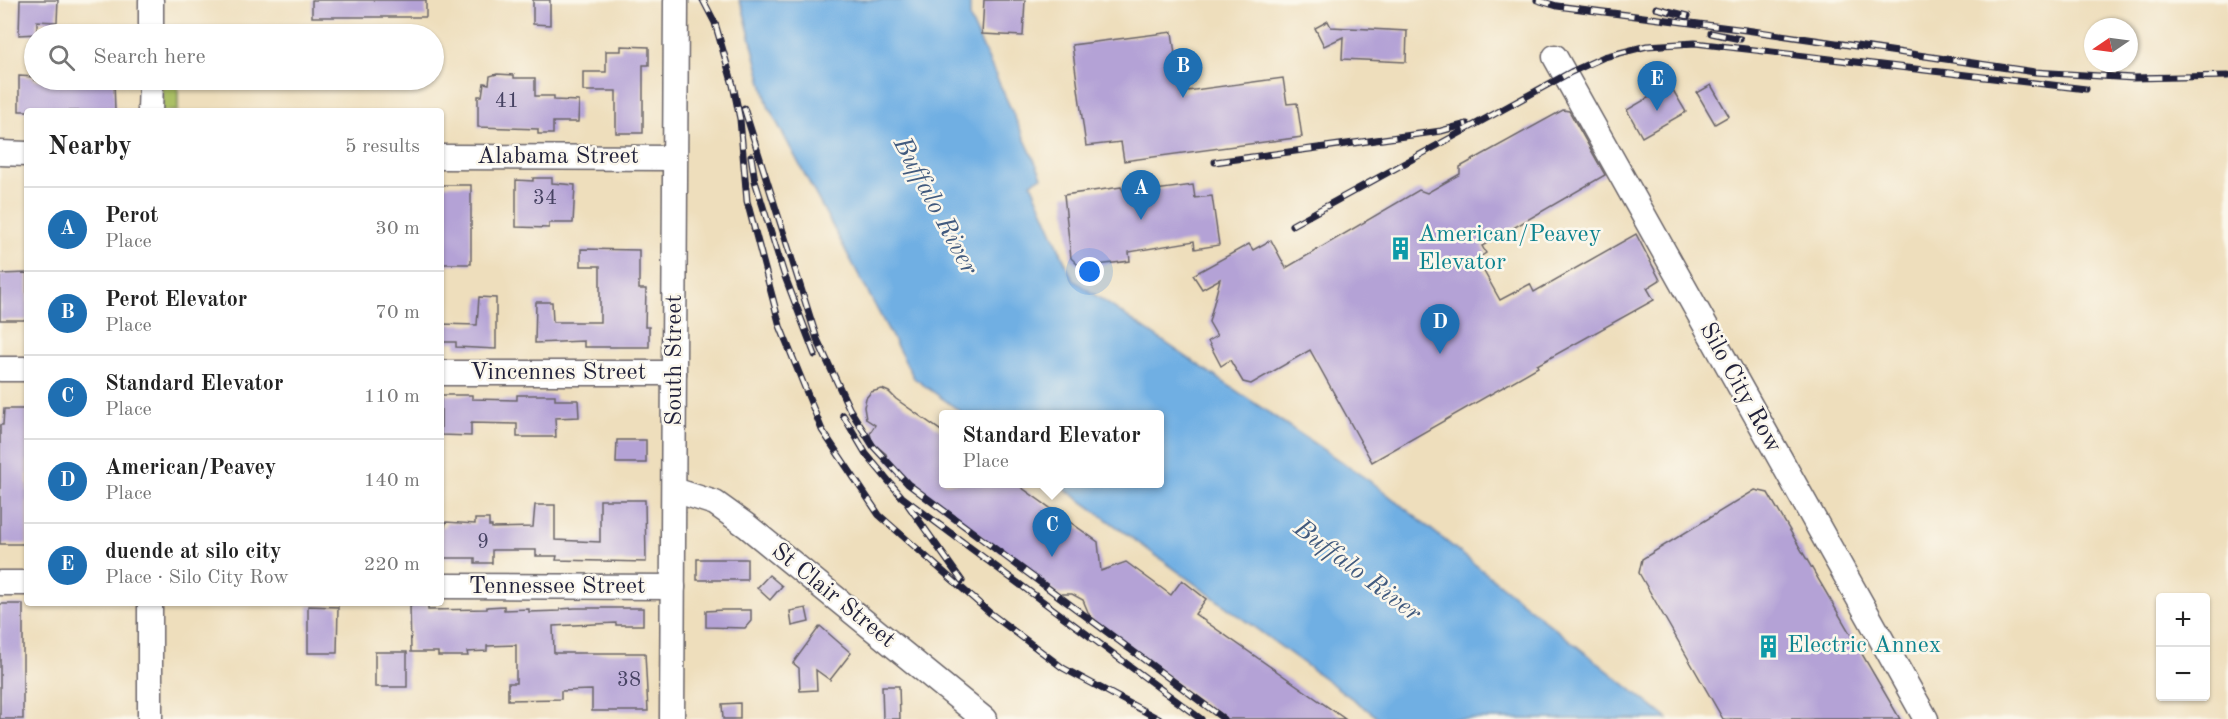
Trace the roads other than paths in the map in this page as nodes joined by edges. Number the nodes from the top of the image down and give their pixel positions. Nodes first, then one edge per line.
1 (151, 0) edge
2 (676, 0) edge
3 (151, 24) edge
4 (1555, 57) dead end
5 (151, 90) edge
6 (150, 108) edge
7 (0, 153) edge
8 (24, 154) edge
9 (444, 157) edge
10 (675, 158) junction
11 (0, 369) edge
12 (24, 369) edge
13 (444, 373) edge
14 (674, 374) junction
15 (674, 490) junction
16 (0, 583) edge
17 (24, 583) edge
18 (444, 586) edge
19 (673, 587) junction
20 (150, 606) edge
21 (150, 719) edge
22 (672, 719) edge
23 (984, 719) edge
24 (1926, 719) edge

1 - 3 street
2 - 10 street, South Street
4 - 24 street, Silo City Row
5 - 6 street
7 - 8 street
9 - 10 street, Alabama Street
10 - 14 street, South Street
11 - 12 street
13 - 14 street, Vincennes Street
14 - 15 street, South Street
15 - 19 street, South Street
15 - 23 street, St Clair Street
16 - 17 street
18 - 19 street, Tennessee Street
19 - 22 street, South Street
20 - 21 street

